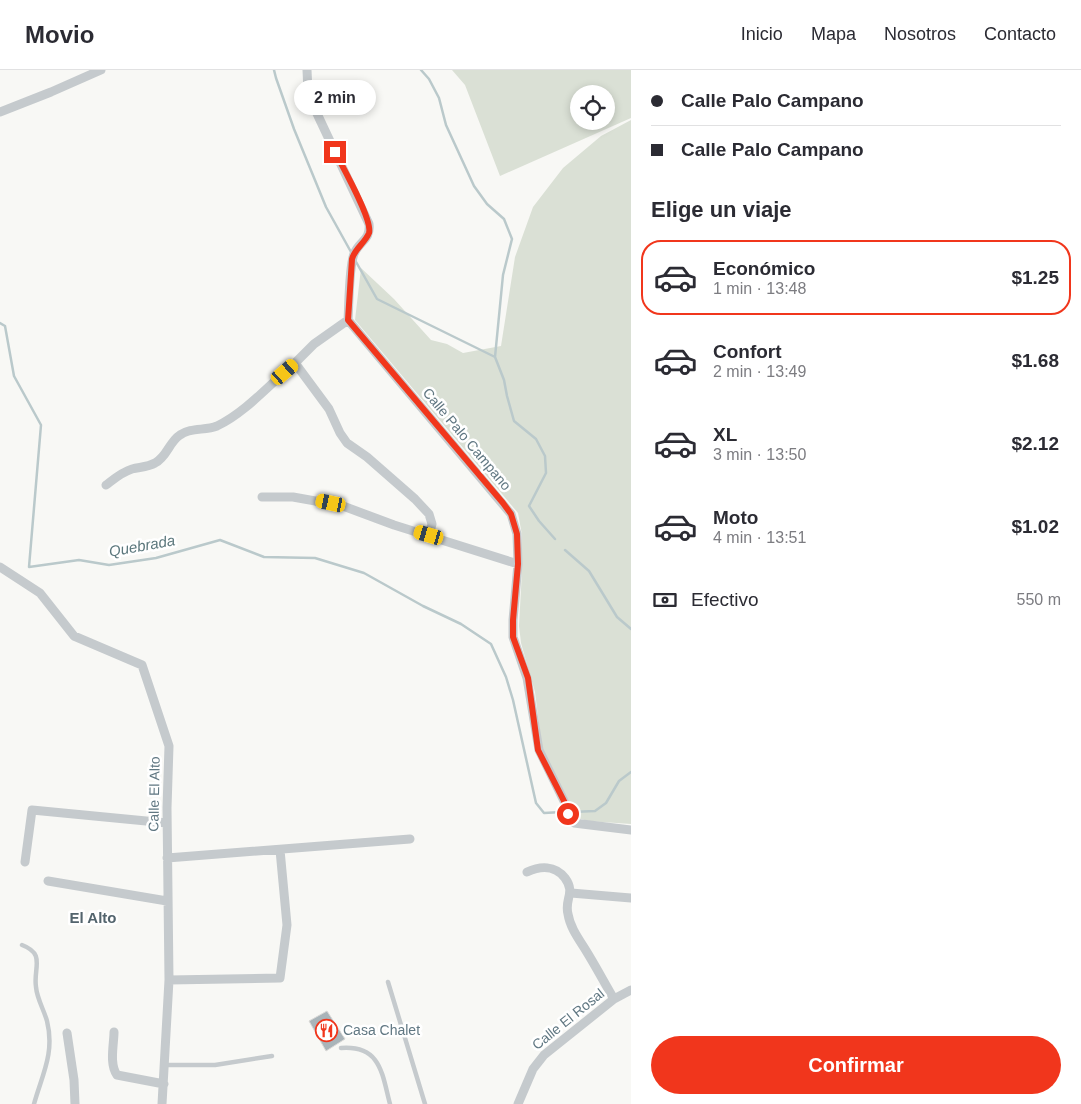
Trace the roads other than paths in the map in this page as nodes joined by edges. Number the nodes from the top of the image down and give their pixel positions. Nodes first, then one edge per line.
1 (101, 70) edge
2 (307, 70) edge
3 (0, 112) edge
4 (348, 320) junction
5 (295, 363) junction
6 (106, 485) dead end
7 (262, 498) dead end
8 (429, 535) junction
9 (518, 564) junction
10 (0, 567) edge
11 (167, 823) junction
12 (631, 830) edge
13 (410, 839) dead end
14 (280, 850) junction
15 (167, 858) junction
16 (25, 862) dead end
17 (527, 872) dead end
18 (48, 881) dead end
19 (571, 893) junction
20 (631, 898) edge
21 (167, 901) junction
22 (22, 945) dead end
23 (169, 980) junction
24 (388, 982) dead end
25 (631, 990) edge
26 (614, 999) junction
27 (114, 1032) dead end
28 (67, 1034) dead end
29 (342, 1048) dead end
30 (272, 1056) dead end
31 (165, 1065) junction
32 (164, 1084) junction
33 (34, 1104) edge
34 (75, 1104) edge
35 (162, 1104) edge
36 (390, 1104) edge
37 (425, 1104) edge
38 (518, 1104) edge

1 - 3 street
2 - 4 street
4 - 5 street
4 - 9 street, Calle Palo Campano
5 - 6 street
5 - 8 street
7 - 8 street
8 - 9 street
9 - 12 street, Calle Palo Campano
10 - 11 street, Calle El Alto
11 - 15 street, Calle El Alto
11 - 16 street
13 - 14 street
14 - 15 street
14 - 23 street
15 - 21 street, Calle El Alto
17 - 19 street
18 - 21 street
19 - 20 street
19 - 26 street
21 - 23 street, Calle El Alto
22 - 33 lane
23 - 31 street, Calle El Alto
24 - 37 lane
25 - 26 street, Calle El Rosal
26 - 38 street, Calle El Rosal
27 - 32 street
28 - 34 street
29 - 36 lane
30 - 31 lane
31 - 32 street, Calle El Alto
32 - 35 street, Calle El Alto

